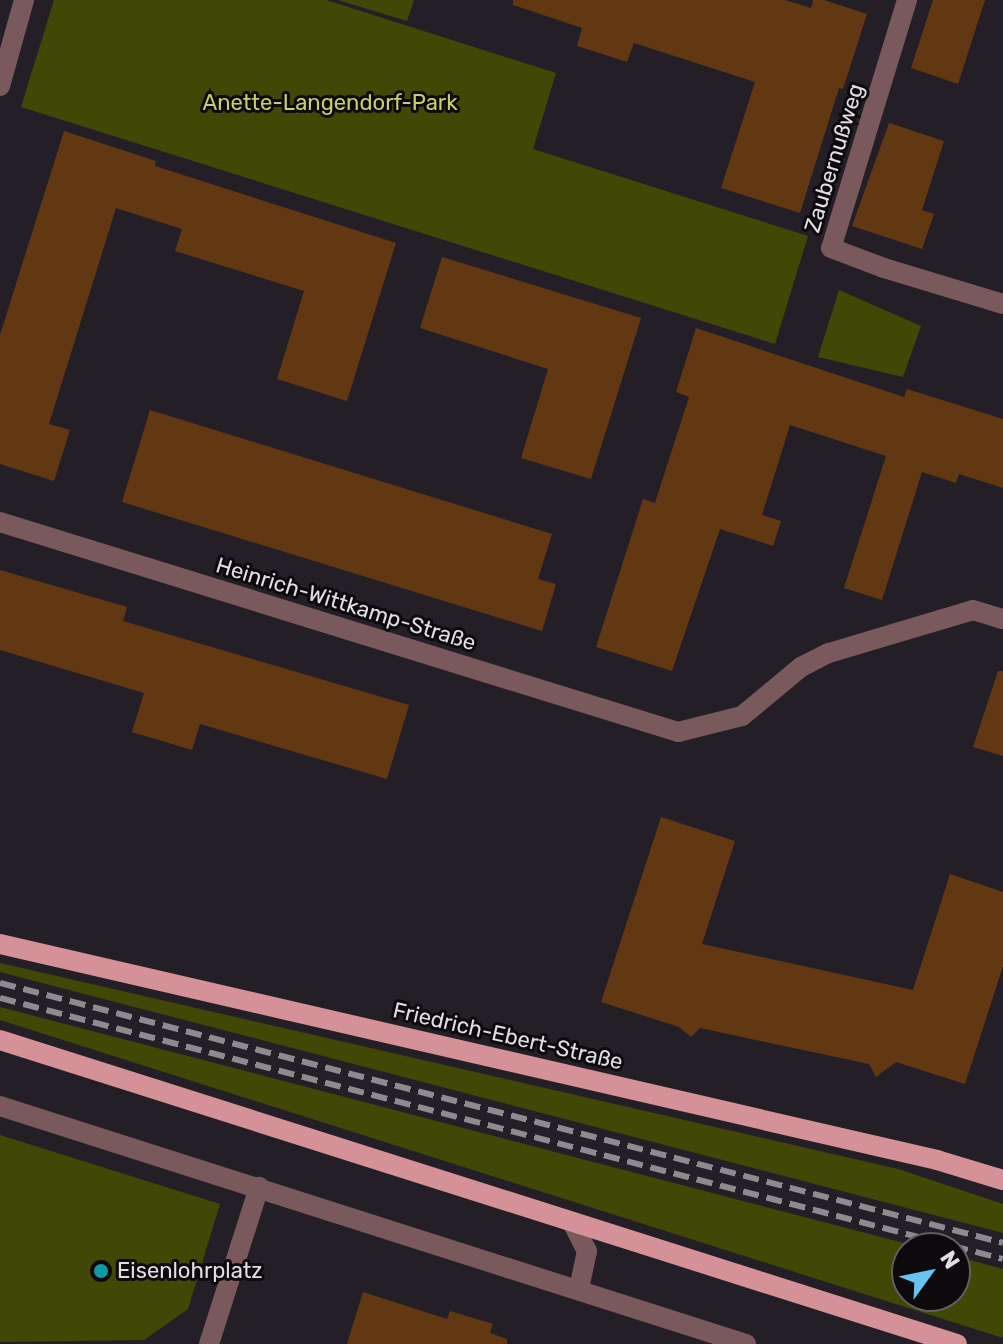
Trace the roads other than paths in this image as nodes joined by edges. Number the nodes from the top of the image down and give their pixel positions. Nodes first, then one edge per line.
1 (24, 0) edge
2 (907, 0) edge
3 (0, 86) edge
4 (1003, 304) edge
5 (0, 522) edge
6 (1003, 619) edge
7 (0, 944) edge
8 (0, 1040) edge
9 (0, 1106) edge
10 (1003, 1180) edge
11 (259, 1187) junction
12 (572, 1222) junction
13 (579, 1290) junction
14 (209, 1344) edge
15 (746, 1344) edge
16 (957, 1344) edge

1 - 3 street
2 - 4 street, Zaubernußweg
5 - 6 street, Heinrich-Wittkamp-Straße
7 - 10 main road, Friedrich-Ebert-Straße
8 - 12 main road
9 - 11 street
11 - 13 street
11 - 14 street
12 - 13 street
12 - 16 main road
13 - 15 street

